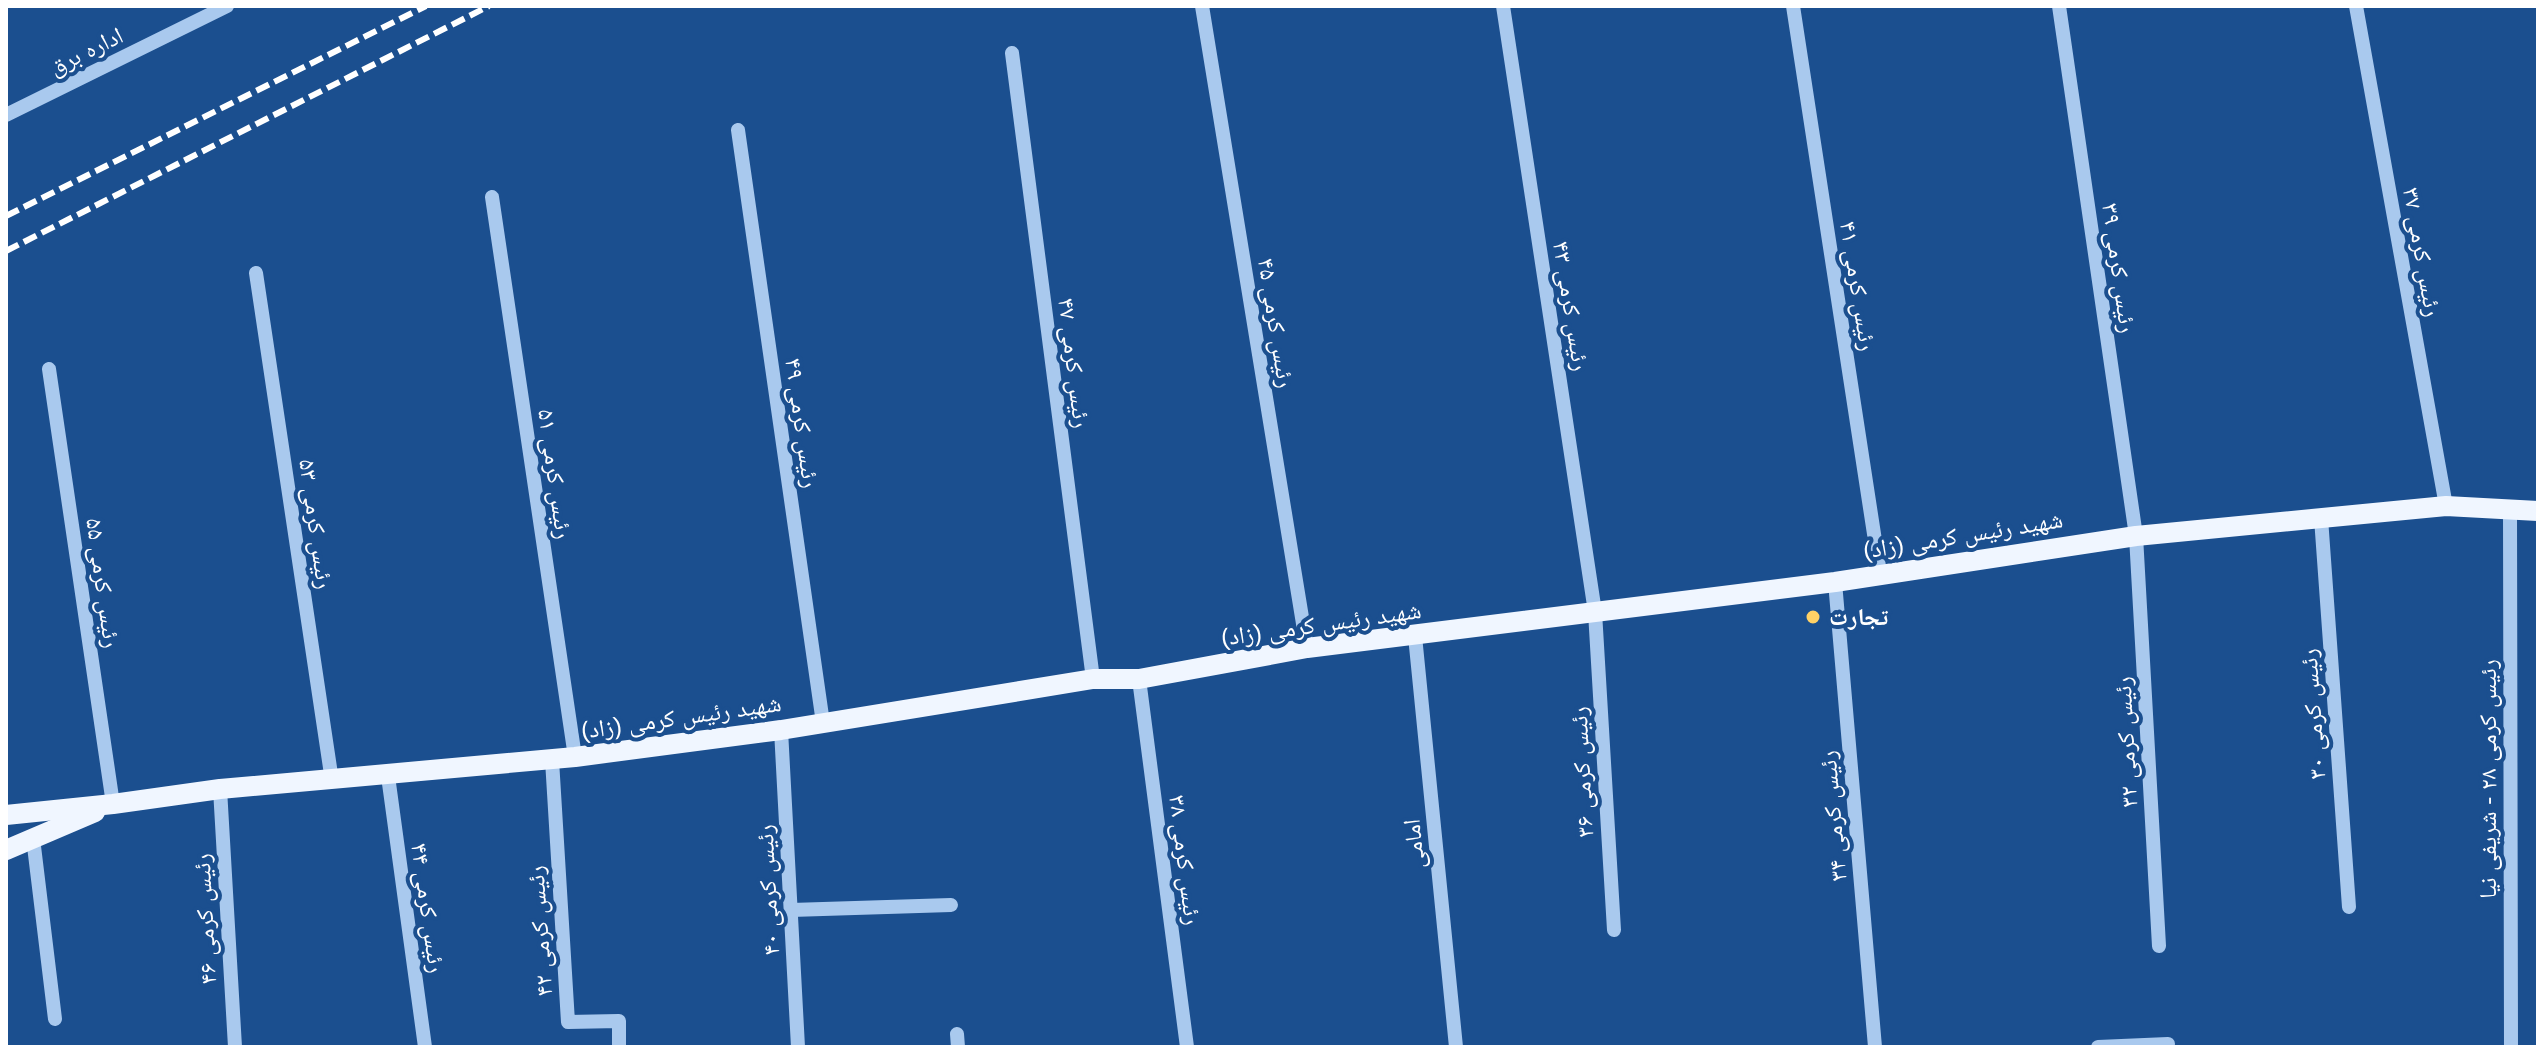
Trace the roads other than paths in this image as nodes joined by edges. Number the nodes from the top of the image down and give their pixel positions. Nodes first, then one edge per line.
1 (227, 6) edge
2 (1202, 6) edge
3 (1503, 6) edge
4 (1793, 6) edge
5 (2059, 6) edge
6 (2356, 6) edge
7 (1012, 53) dead end
8 (6, 115) edge
9 (738, 130) dead end
10 (492, 197) dead end
11 (256, 273) dead end
12 (49, 369) dead end
13 (2446, 506) junction
14 (2510, 510) junction
15 (2538, 511) edge
16 (2321, 518) junction
17 (2136, 536) junction
18 (1880, 573) junction
19 (1835, 582) junction
20 (1595, 612) junction
21 (1415, 636) junction
22 (1307, 648) junction
23 (1093, 679) junction
24 (1139, 679) junction
25 (823, 723) junction
26 (781, 730) junction
27 (575, 757) junction
28 (552, 760) junction
29 (388, 776) junction
30 (332, 781) junction
31 (220, 789) junction
32 (113, 804) junction
33 (6, 815) edge
34 (33, 838) junction
35 (6, 850) edge
36 (951, 905) dead end
37 (2349, 907) dead end
38 (791, 910) junction
39 (1614, 930) dead end
40 (2159, 946) dead end
41 (55, 1019) dead end
42 (2168, 1044) dead end
43 (235, 1047) edge
44 (425, 1047) edge
45 (619, 1047) edge
46 (798, 1047) edge
47 (1187, 1047) edge
48 (1456, 1047) edge
49 (1875, 1047) edge
50 (2098, 1047) edge
51 (2511, 1047) edge

1 - 8 street, اداره برق
2 - 22 street, رئیس کرمی ۴۵
3 - 20 street, رئیس کرمی ۴۳
4 - 18 street, رئیس کرمی ۴۱
5 - 17 street, رئیس کرمی ۳۹
6 - 13 street, رئیس کرمی ۳۷
7 - 23 street, رئیس کرمی ۴۷
9 - 25 street, رئیس کرمی ۴۹
10 - 27 street, رئیس کرمی ۵۱
11 - 30 street, رئیس کرمی ۵۳
12 - 32 street, رئیس کرمی ۵۵
13 - 14 main road, شهید رئیس کرمی (زاد)
13 - 16 main road, شهید رئیس کرمی (زاد)
14 - 15 main road, شهید رئیس کرمی (زاد)
14 - 51 street, رئیس کرمی ۲۸ - شریفی نیا
16 - 17 main road, شهید رئیس کرمی (زاد)
16 - 37 street, رئیس کرمی ۳۰
17 - 18 main road, شهید رئیس کرمی (زاد)
17 - 40 street, رئیس کرمی ۳۲
18 - 19 main road, شهید رئیس کرمی (زاد)
19 - 20 main road, شهید رئیس کرمی (زاد)
19 - 49 street, رئیس کرمی ۳۴
20 - 21 main road, شهید رئیس کرمی (زاد)
20 - 39 street, رئیس کرمی ۳۶
21 - 22 main road, شهید رئیس کرمی (زاد)
21 - 48 street, امامی
22 - 24 main road, شهید رئیس کرمی (زاد)
23 - 24 main road, شهید رئیس کرمی (زاد)
23 - 25 main road, شهید رئیس کرمی (زاد)
24 - 47 street, رئیس کرمی ۳۸
25 - 26 main road, شهید رئیس کرمی (زاد)
26 - 27 main road, شهید رئیس کرمی (زاد)
26 - 38 street, رئیس کرمی ۴۰
27 - 28 main road, شهید رئیس کرمی (زاد)
28 - 29 main road, شهید رئیس کرمی (زاد)
28 - 45 street, رئیس کرمی ۴۲
29 - 30 main road, شهید رئیس کرمی (زاد)
29 - 44 street, رئیس کرمی ۴۴
30 - 31 main road, شهید رئیس کرمی (زاد)
31 - 32 main road, شهید رئیس کرمی (زاد)
31 - 43 street, رئیس کرمی ۴۶
32 - 33 main road
32 - 34 main road
34 - 35 main road
34 - 41 street
36 - 38 street
38 - 46 street, رئیس کرمی ۴۰
42 - 50 street

